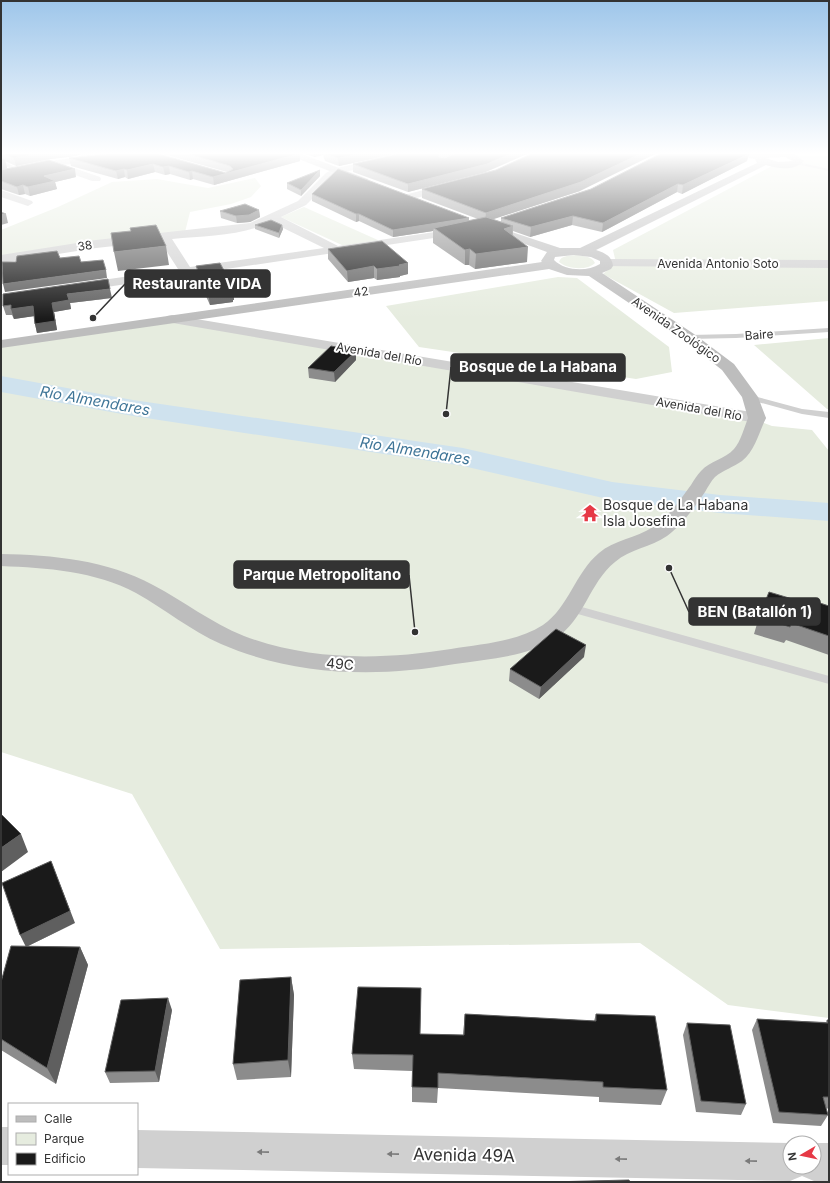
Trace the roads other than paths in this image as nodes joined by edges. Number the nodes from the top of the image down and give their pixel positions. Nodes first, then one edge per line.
1 (288, 209) edge
2 (670, 209) edge
3 (693, 209) edge
4 (271, 217) junction
5 (501, 222) edge
6 (482, 225) junction
7 (164, 238) junction
8 (338, 250) junction
9 (584, 251) junction
10 (559, 252) junction
11 (1, 259) edge
12 (604, 259) junction
13 (550, 264) junction
14 (829, 264) edge
15 (187, 272) junction
16 (592, 272) junction
17 (71, 288) edge
18 (172, 319) junction
19 (829, 330) edge
20 (689, 337) junction
21 (1, 344) edge
22 (750, 397) junction
23 (829, 415) edge
24 (757, 418) junction
25 (1, 560) edge
26 (571, 608) junction
27 (829, 680) edge
28 (138, 1149) edge
29 (782, 1162) edge

1 - 4 street, 38
2 - 9 street
3 - 12 street
4 - 7 street, 38
4 - 8 street
5 - 6 street
6 - 8 street
6 - 10 street
7 - 11 street, 38
7 - 15 street
8 - 15 street
9 - 10 street
9 - 12 street
10 - 13 street
12 - 14 street, Avenida Antonio Soto
12 - 16 street
13 - 16 street
13 - 18 street, 42
15 - 17 street
16 - 20 street, Avenida Zoológico
18 - 21 street, Avenida del Río
18 - 24 street, Avenida del Río
19 - 20 lane, Baire
20 - 22 street, Avenida Zoológico
22 - 23 lane, Avenida del Río
22 - 24 street, Avenida Zoológico
24 - 26 street, 49C
25 - 26 street, 49C
26 - 27 lane
29 -> 28 street, Avenida 49A

